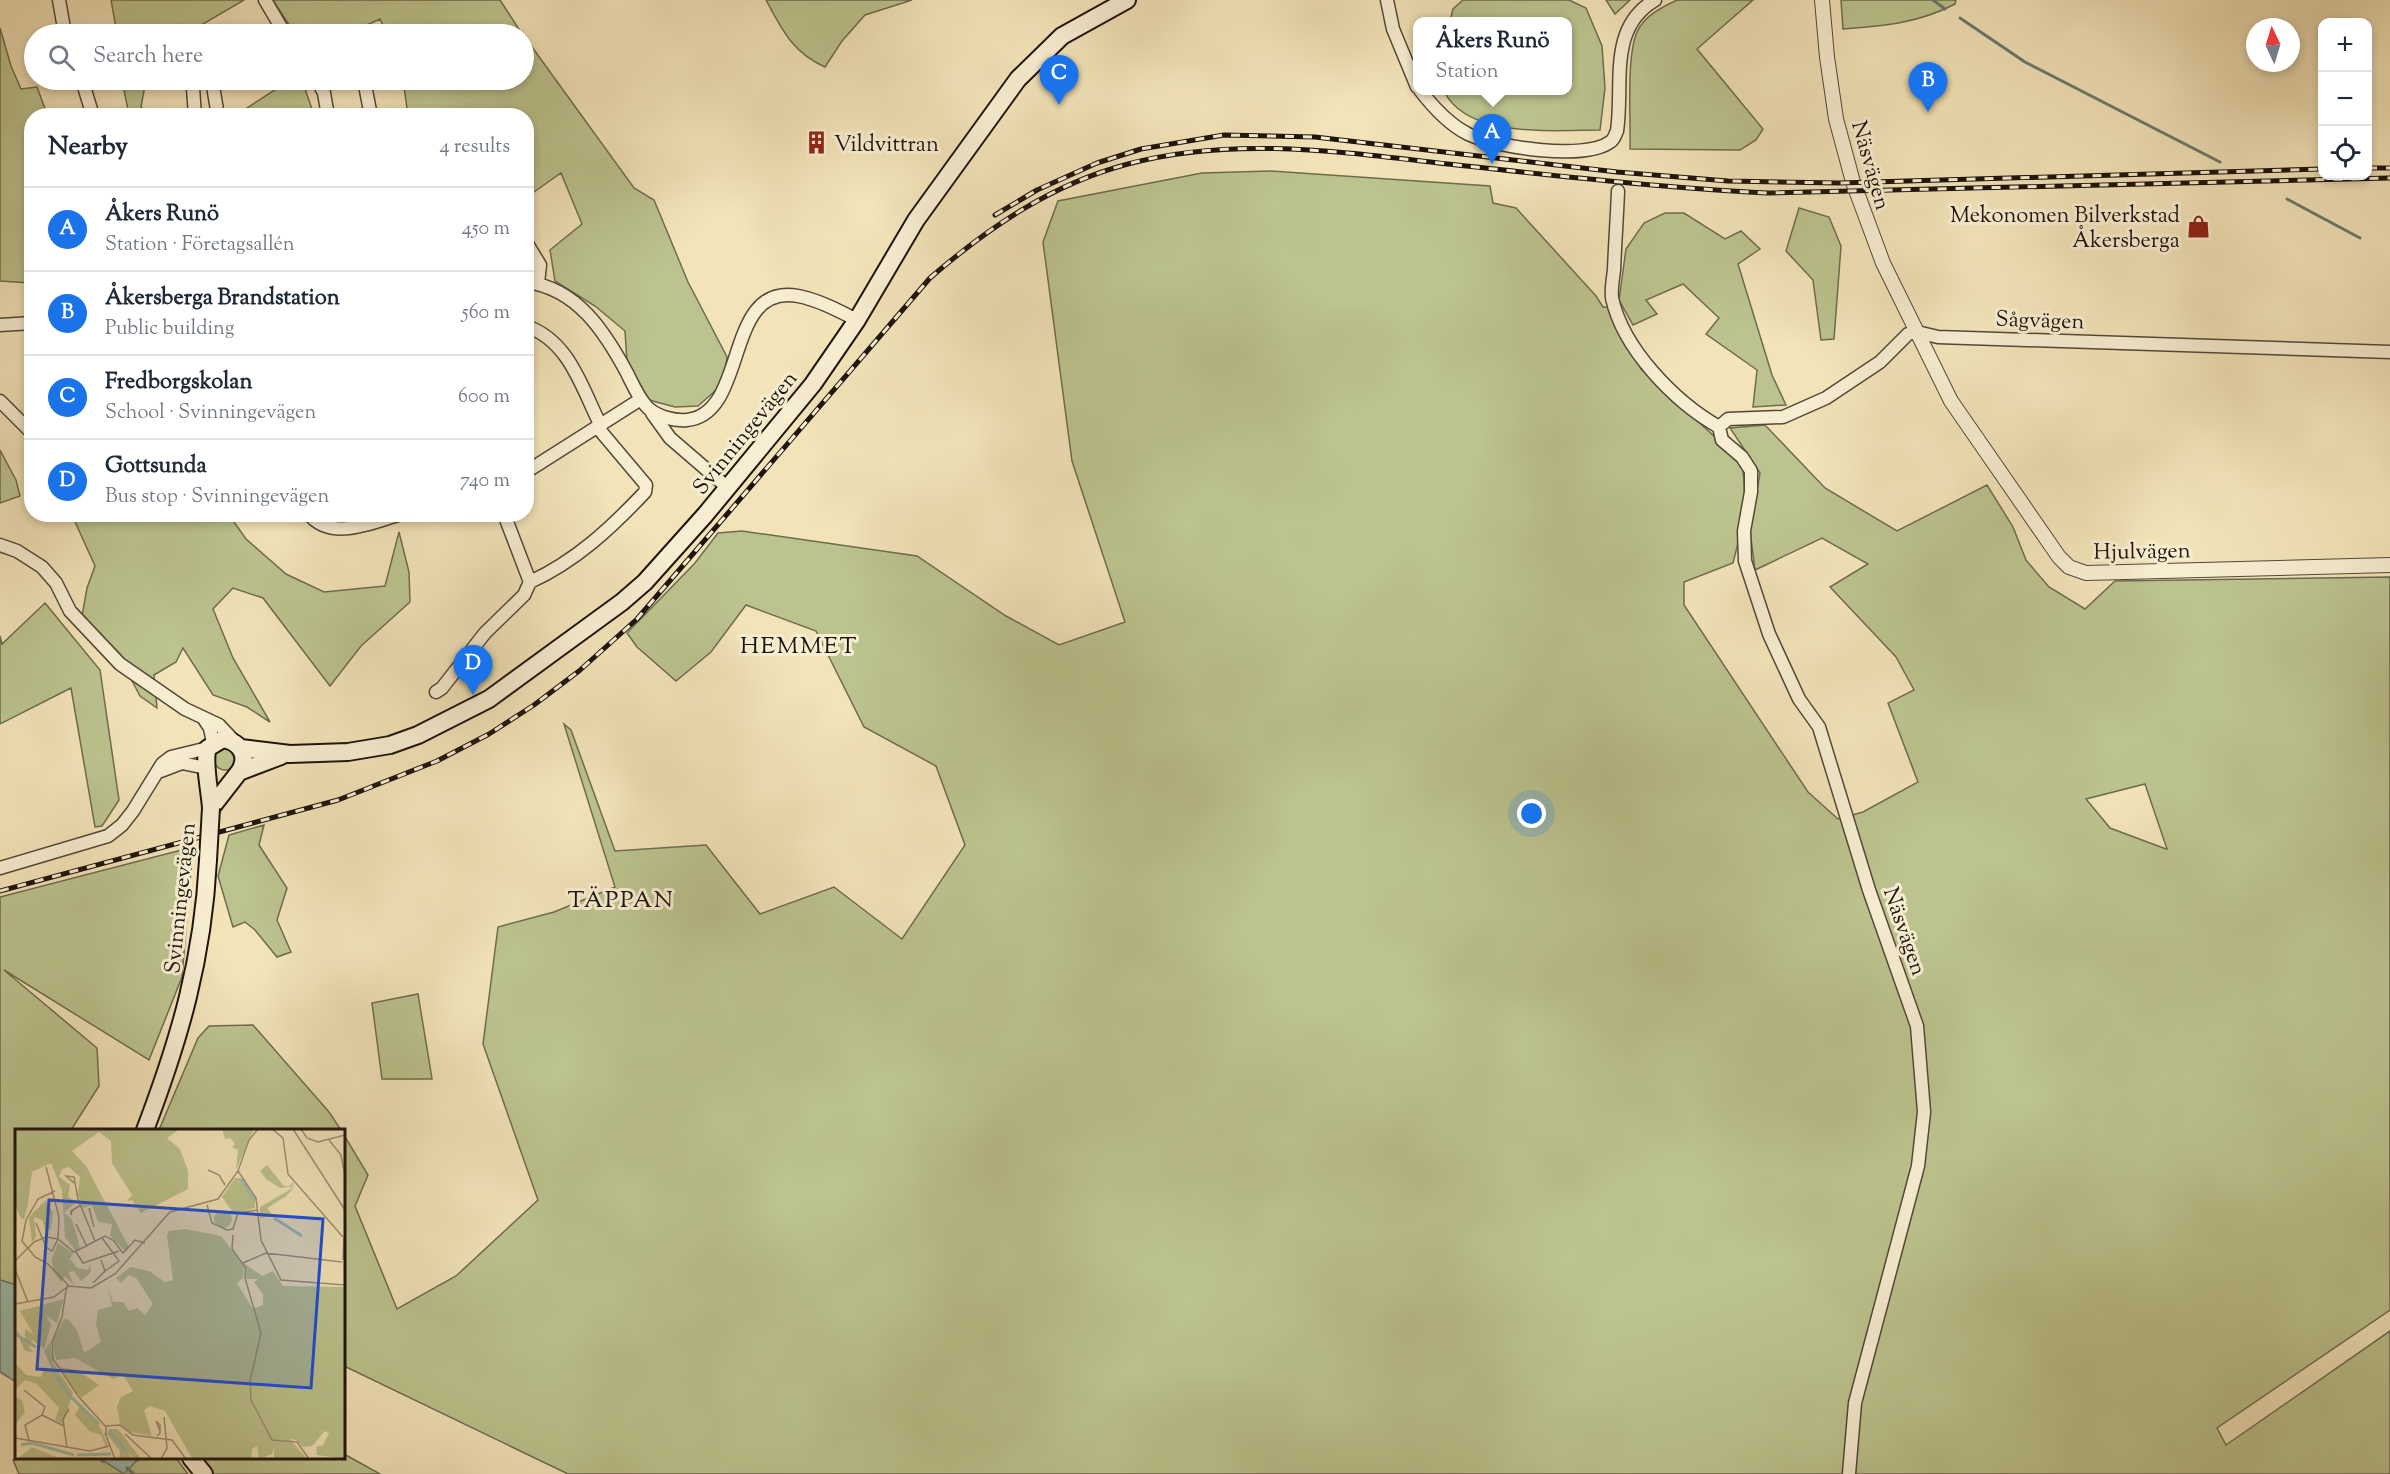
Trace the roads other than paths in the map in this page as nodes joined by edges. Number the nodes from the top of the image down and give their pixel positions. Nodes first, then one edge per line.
1 (59, 0) edge
2 (265, 0) edge
3 (1127, 0) edge
4 (1387, 0) edge
5 (1655, 0) edge
6 (1822, 0) edge
7 (63, 24) edge
8 (277, 24) edge
9 (1413, 76) edge
10 (85, 90) edge
11 (194, 90) edge
12 (214, 90) edge
13 (322, 90) edge
14 (366, 90) edge
15 (1424, 95) edge
16 (91, 108) edge
17 (195, 108) edge
18 (217, 108) edge
19 (327, 108) edge
20 (369, 108) edge
21 (1618, 191) dead end
22 (534, 255) edge
23 (534, 278) edge
24 (534, 283) edge
25 (857, 320) junction
26 (24, 324) edge
27 (0, 325) edge
28 (534, 331) edge
29 (1917, 332) junction
30 (2390, 352) edge
31 (0, 401) edge
32 (645, 404) junction
33 (24, 425) edge
34 (600, 427) junction
35 (1719, 427) junction
36 (534, 467) edge
37 (728, 488) junction
38 (317, 522) edge
39 (370, 522) edge
40 (507, 522) edge
41 (0, 545) edge
42 (2390, 565) edge
43 (530, 582) junction
44 (436, 692) dead end
45 (204, 719) junction
46 (238, 746) junction
47 (290, 754) junction
48 (205, 757) junction
49 (157, 773) junction
50 (236, 775) junction
51 (211, 808) junction
52 (0, 868) edge
53 (146, 1129) edge
54 (192, 1459) edge
55 (204, 1474) edge
56 (1850, 1474) edge

1 - 7 street
2 - 8 street
3 - 25 main road, Svinningevägen
4 - 9 street
5 - 15 street
6 - 29 street, Näsvägen
10 - 16 street
11 - 17 street
12 - 18 street
13 - 19 street
14 - 20 street
21 - 35 street
22 - 23 street
24 - 32 street
25 - 32 street
25 - 37 main road, Svinningevägen
26 - 27 street
28 - 34 street
29 - 30 street, Sågvägen
29 - 35 street
29 - 42 street, Hjulvägen
31 - 33 street
32 - 34 street
32 - 37 street
34 - 36 street
34 - 43 street
35 - 56 street, Näsvägen
37 - 47 main road, Svinningevägen
38 - 39 street
40 - 43 street
41 - 45 street
43 - 44 street
45 - 46 street
45 - 48 street
46 - 47 main road, Svinningevägen
46 - 48 main road, Svinningevägen
46 - 50 main road
47 - 50 main road, Svinningevägen
48 - 49 street
48 - 49 street
48 - 50 main road
48 - 51 main road, Svinningevägen
49 - 52 street
50 - 51 main road, Svinningevägen
51 - 53 main road, Svinningevägen, bridge
54 - 55 main road

